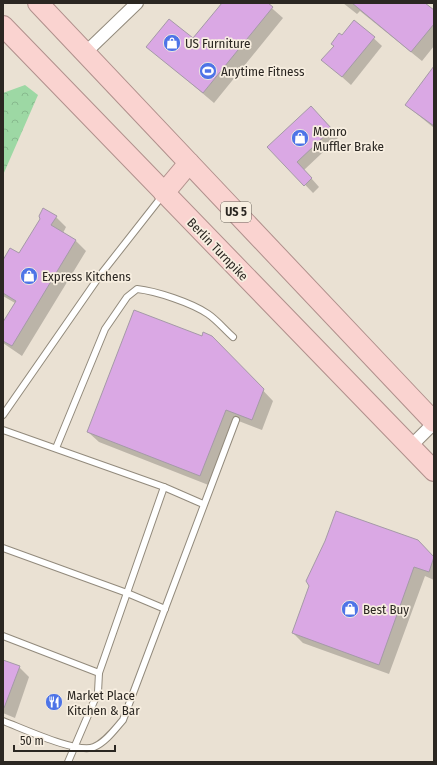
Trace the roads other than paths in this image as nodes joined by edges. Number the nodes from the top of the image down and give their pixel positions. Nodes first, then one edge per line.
1 (38, 3) edge
2 (137, 3) edge
3 (3, 26) edge
4 (85, 53) junction
5 (189, 163) junction
6 (164, 193) junction
7 (233, 337) dead end
8 (3, 415) edge
9 (236, 420) dead end
10 (434, 422) edge
11 (3, 430) edge
12 (411, 446) junction
13 (56, 448) junction
14 (434, 471) edge
15 (164, 487) junction
16 (203, 504) junction
17 (3, 548) edge
18 (127, 593) junction
19 (165, 609) junction
20 (3, 636) edge
21 (99, 673) junction
22 (3, 721) edge
23 (74, 747) junction
24 (68, 762) edge

1 - 4 highway, US 5
2 - 4 street
3 - 6 highway, Berlin Turnpike
4 - 5 highway, US 5
5 - 6 highway
5 - 10 highway, US 5
6 - 8 lane
6 - 12 highway, Berlin Turnpike
7 - 13 lane
9 - 16 lane
10 - 12 street
11 - 13 lane
12 - 14 highway, Berlin Turnpike
13 - 15 lane
15 - 16 lane
15 - 18 lane
16 - 19 lane
17 - 18 lane
18 - 19 lane
18 - 21 lane
19 - 23 lane
20 - 21 lane
21 - 23 lane
22 - 23 lane
23 - 24 lane

